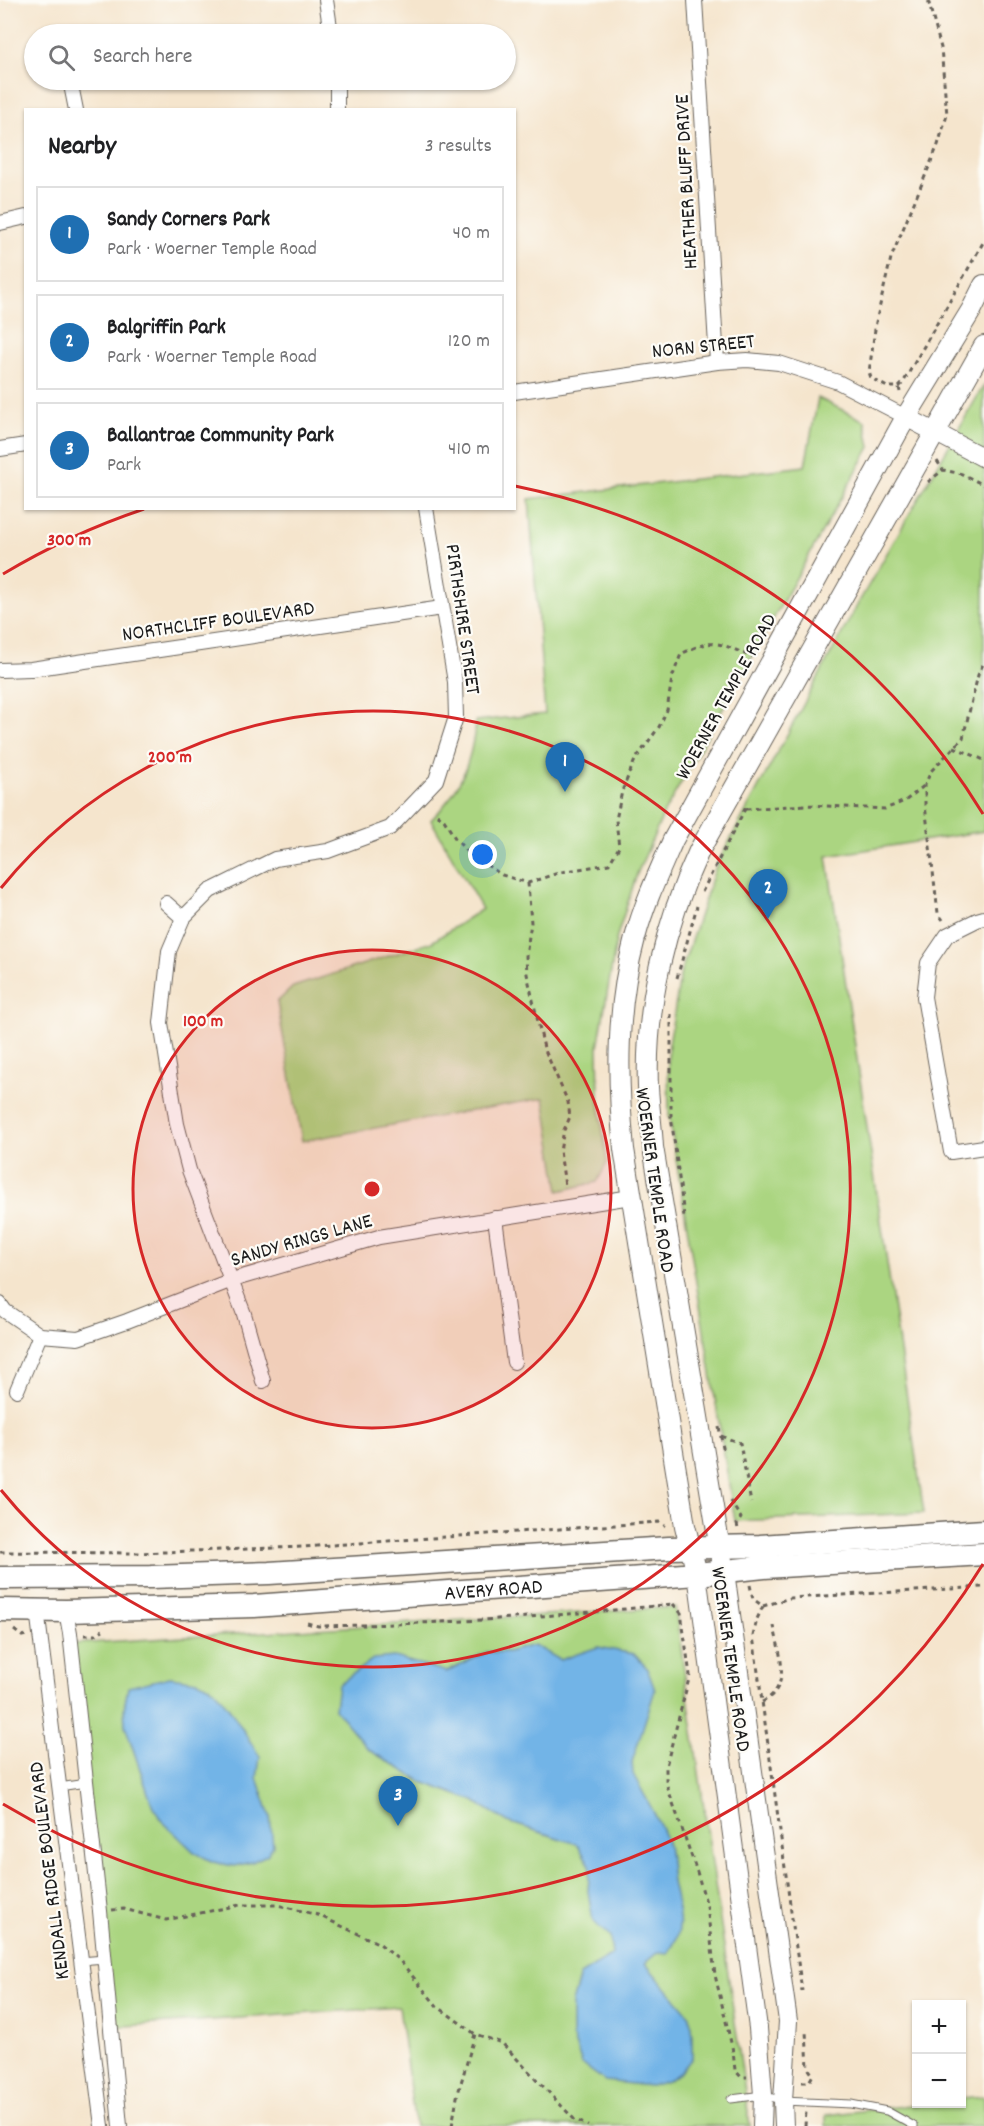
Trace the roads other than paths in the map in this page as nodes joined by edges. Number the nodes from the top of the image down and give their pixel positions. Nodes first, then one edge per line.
1 (326, 0) edge
2 (695, 0) edge
3 (330, 24) edge
4 (72, 90) edge
5 (337, 90) edge
6 (76, 108) edge
7 (337, 108) edge
8 (24, 217) edge
9 (0, 223) edge
10 (984, 285) edge
11 (984, 346) edge
12 (717, 362) junction
13 (516, 392) edge
14 (911, 409) junction
15 (934, 431) junction
16 (24, 445) edge
17 (0, 449) edge
18 (984, 458) edge
19 (426, 510) edge
20 (442, 608) junction
21 (0, 670) edge
22 (166, 903) dead end
23 (183, 918) junction
24 (984, 918) edge
25 (984, 1147) edge
26 (631, 1197) junction
27 (495, 1218) junction
28 (232, 1280) junction
29 (0, 1304) edge
30 (40, 1335) junction
31 (514, 1362) dead end
32 (263, 1381) dead end
33 (17, 1390) dead end
34 (984, 1531) edge
35 (731, 1546) junction
36 (690, 1547) junction
37 (984, 1554) edge
38 (736, 1571) junction
39 (697, 1574) junction
40 (0, 1578) edge
41 (38, 1610) junction
42 (66, 1611) junction
43 (3, 1620) edge
44 (86, 1784) junction
45 (59, 1787) junction
46 (105, 1959) junction
47 (80, 1961) junction
48 (763, 2087) junction
49 (731, 2099) dead end
50 (783, 2101) junction
51 (102, 2126) edge
52 (120, 2126) edge
53 (762, 2126) edge
54 (784, 2126) edge
55 (914, 2126) edge

1 - 3 street
2 - 12 street, HEATHER BLUFF DRIVE
4 - 6 street
5 - 7 street
8 - 9 street
10 - 14 main road, WOERNER TEMPLE ROAD
11 - 15 main road, WOERNER TEMPLE ROAD
12 - 13 street, NORN STREET
12 - 14 street, NORN STREET
14 - 15 street, NORN STREET
14 - 26 main road, WOERNER TEMPLE ROAD
15 - 18 street, NORN STREET
15 - 35 main road, WOERNER TEMPLE ROAD
16 - 17 street
19 - 20 street, PIRTHSHIRE STREET
20 - 21 street, NORTHCLIFF BOULEVARD
20 - 23 street, PIRTHSHIRE STREET
22 - 23 street
23 - 28 street, PIRTHSHIRE STREET
24 - 25 street
26 - 27 street, SANDY RINGS LANE
26 - 36 main road, WOERNER TEMPLE ROAD
27 - 28 street, SANDY RINGS LANE
27 - 31 street
28 - 30 street, SANDY RINGS LANE
28 - 32 street, PIRTHSHIRE STREET
29 - 30 street, SANDY RINGS LANE
30 - 33 street
34 - 35 main road, AVERY ROAD
35 - 36 main road, AVERY ROAD
35 - 38 main road, WOERNER TEMPLE ROAD
36 - 39 main road, WOERNER TEMPLE ROAD
36 - 40 main road, AVERY ROAD
37 - 38 main road, AVERY ROAD
38 - 39 main road, AVERY ROAD
38 - 50 street, WOERNER TEMPLE ROAD
39 - 42 main road, AVERY ROAD
39 - 48 street, WOERNER TEMPLE ROAD
41 - 42 main road, AVERY ROAD
41 - 43 main road, AVERY ROAD
41 - 45 street, KENDALL RIDGE BOULEVARD
42 - 44 street
44 - 45 lane
44 - 46 street
45 - 47 street, KENDALL RIDGE BOULEVARD
46 - 47 lane
46 - 52 street
47 - 51 street, KENDALL RIDGE BOULEVARD
48 - 49 lane
48 - 50 lane
48 - 53 street, WOERNER TEMPLE ROAD
50 - 54 street, WOERNER TEMPLE ROAD
50 - 55 lane

